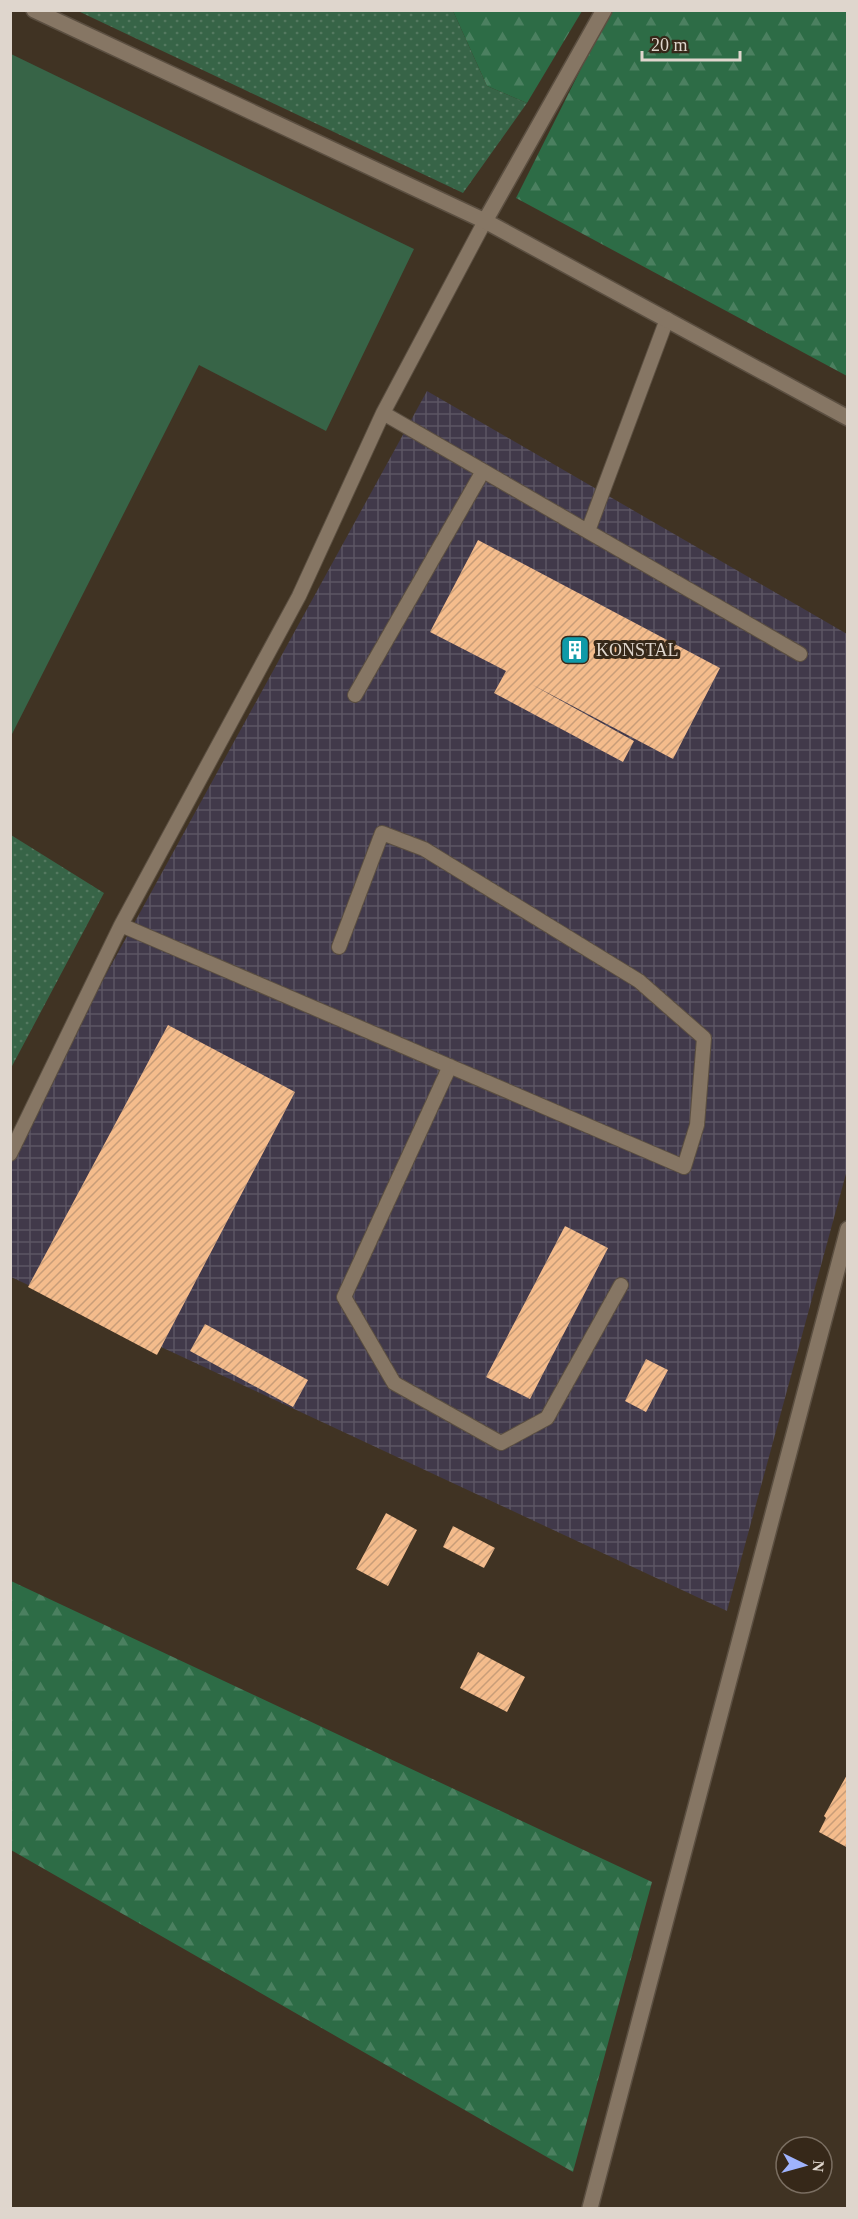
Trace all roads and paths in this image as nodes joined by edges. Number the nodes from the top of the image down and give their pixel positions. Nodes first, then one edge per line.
1 (34, 10) edge
2 (604, 10) edge
3 (485, 221) junction
4 (667, 319) junction
5 (383, 412) junction
6 (848, 418) edge
7 (483, 471) junction
8 (588, 531) junction
9 (800, 654) dead end
10 (355, 695) dead end
11 (122, 925) junction
12 (339, 947) dead end
13 (450, 1066) junction
14 (10, 1154) edge
15 (848, 1229) edge
16 (621, 1285) dead end
17 (590, 2208) edge

1 - 3 street
2 - 3 street
3 - 4 street
3 - 5 lane
4 - 6 street
4 - 8 lane
5 - 7 lane
5 - 11 lane
7 - 8 lane
7 - 10 lane
8 - 9 lane
11 - 13 lane
11 - 14 lane
12 - 13 lane
13 - 16 lane
15 - 17 street

